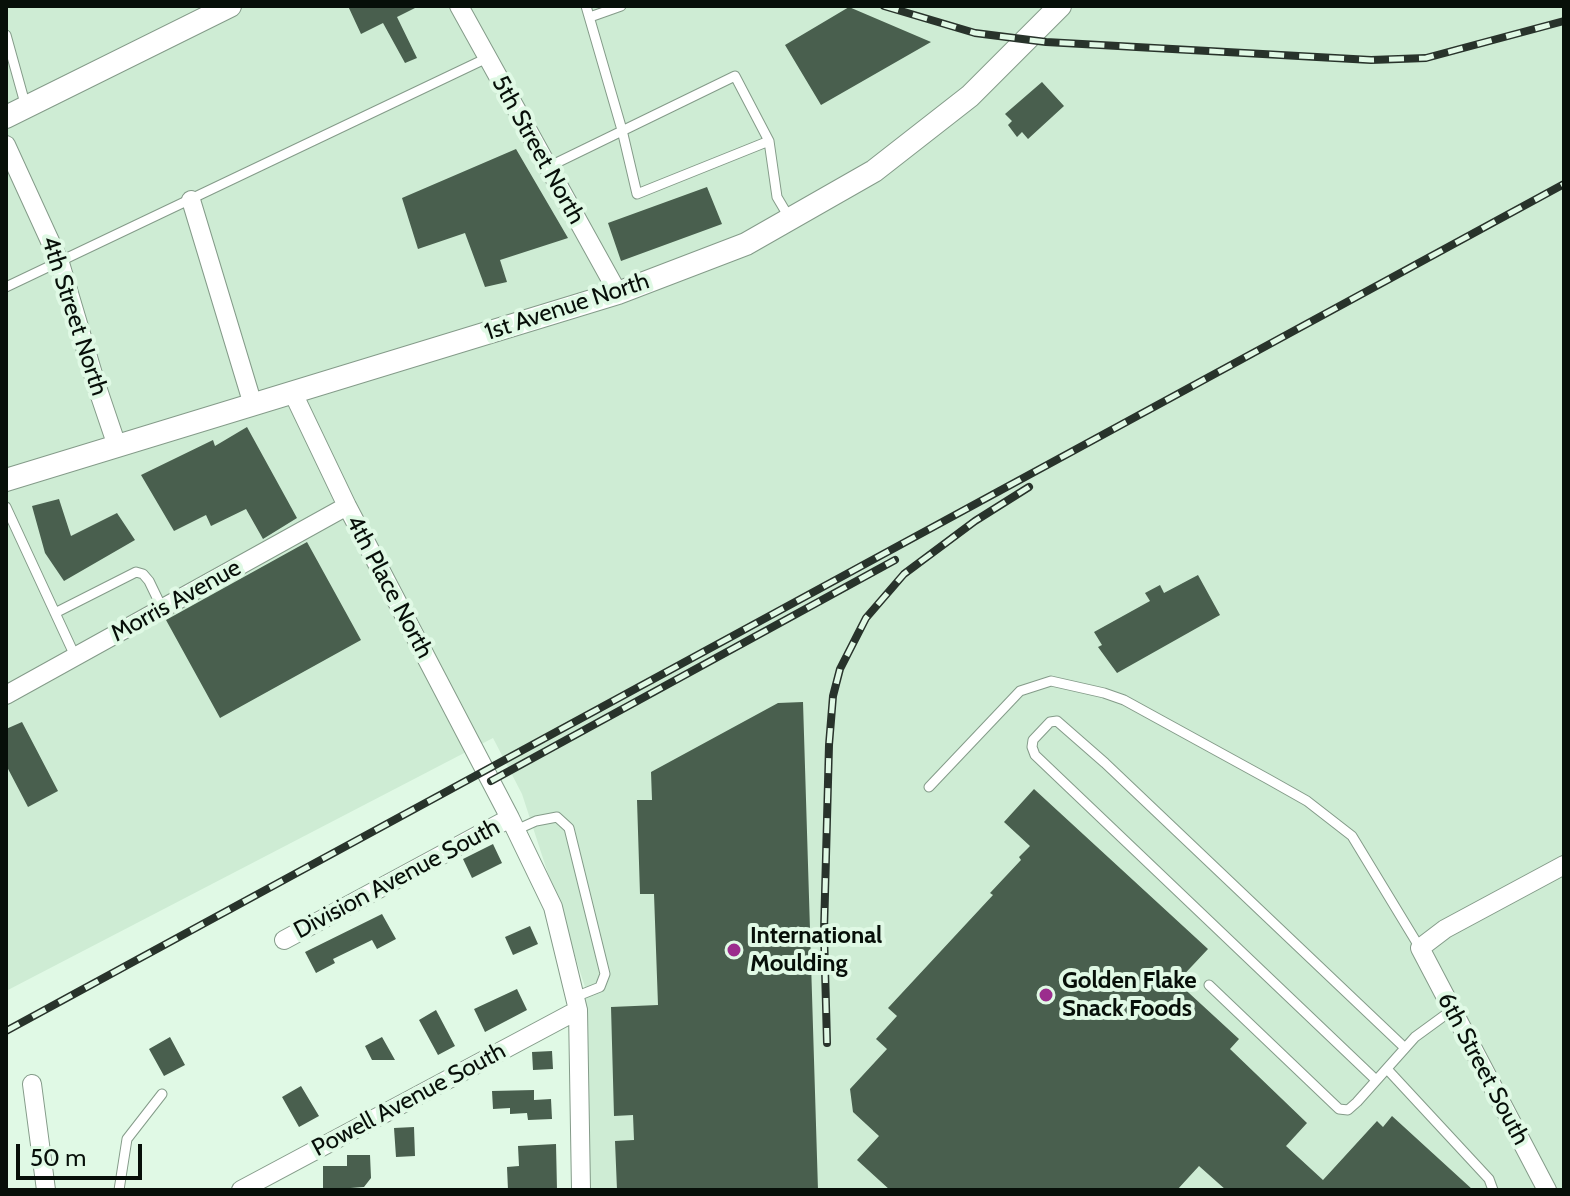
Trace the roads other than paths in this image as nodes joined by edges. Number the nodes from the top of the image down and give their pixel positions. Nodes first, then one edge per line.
1 (230, 6) edge
2 (459, 6) edge
3 (586, 6) edge
4 (621, 6) edge
5 (1060, 6) edge
6 (590, 17) junction
7 (6, 35) edge
8 (487, 58) junction
9 (16, 112) edge
10 (622, 130) junction
11 (769, 141) junction
12 (6, 145) edge
13 (548, 167) junction
14 (191, 200) junction
15 (790, 219) junction
16 (60, 263) junction
17 (6, 287) edge
18 (618, 293) junction
19 (292, 391) junction
20 (253, 405) junction
21 (117, 446) junction
22 (6, 480) edge
23 (347, 506) junction
24 (6, 507) edge
25 (162, 608) junction
26 (55, 613) junction
27 (75, 657) junction
28 (6, 695) edge
29 (929, 787) dead end
30 (513, 824) junction
31 (1564, 865) edge
32 (284, 940) dead end
33 (1420, 948) junction
34 (1209, 985) dead end
35 (577, 1004) junction
36 (1452, 1010) junction
37 (1405, 1048) junction
38 (1387, 1069) junction
39 (1376, 1080) junction
40 (32, 1084) dead end
41 (162, 1094) dead end
42 (46, 1190) edge
43 (119, 1190) edge
44 (241, 1190) edge
45 (581, 1190) edge
46 (1493, 1190) edge
47 (1547, 1190) edge

1 - 9 street
2 - 8 street, 5th Street North
3 - 6 lane
4 - 6 lane
5 - 15 street, 1st Avenue North
6 - 10 lane
7 - 9 lane
8 - 13 street, 5th Street North
8 - 14 lane
10 - 11 lane
10 - 11 lane
10 - 13 lane
11 - 15 lane
12 - 16 street, 4th Street North
13 - 18 street, 5th Street North
14 - 16 lane
14 - 20 street
15 - 18 street, 1st Avenue North
16 - 17 lane
16 - 21 street, 4th Street North
18 - 19 street, 1st Avenue North
19 - 20 street, 1st Avenue North
19 - 23 street, 4th Place North
20 - 21 street, 1st Avenue North
21 - 22 street, 1st Avenue North
23 - 25 street, Morris Avenue
23 - 30 street, 4th Place North
24 - 26 lane
25 - 26 lane
25 - 27 street, Morris Avenue
26 - 27 lane
27 - 28 street, Morris Avenue
29 - 33 lane
30 - 32 street, Division Avenue South
30 - 35 street, 4th Place North
30 - 35 lane
31 - 33 street
33 - 36 street, 6th Street South
34 - 39 lane
35 - 44 street, Powell Avenue South
35 - 45 street, 4th Place North
36 - 37 lane
36 - 47 street, 6th Street South
37 - 38 lane
37 - 39 lane
38 - 39 lane
38 - 46 lane
40 - 42 street
41 - 43 lane

